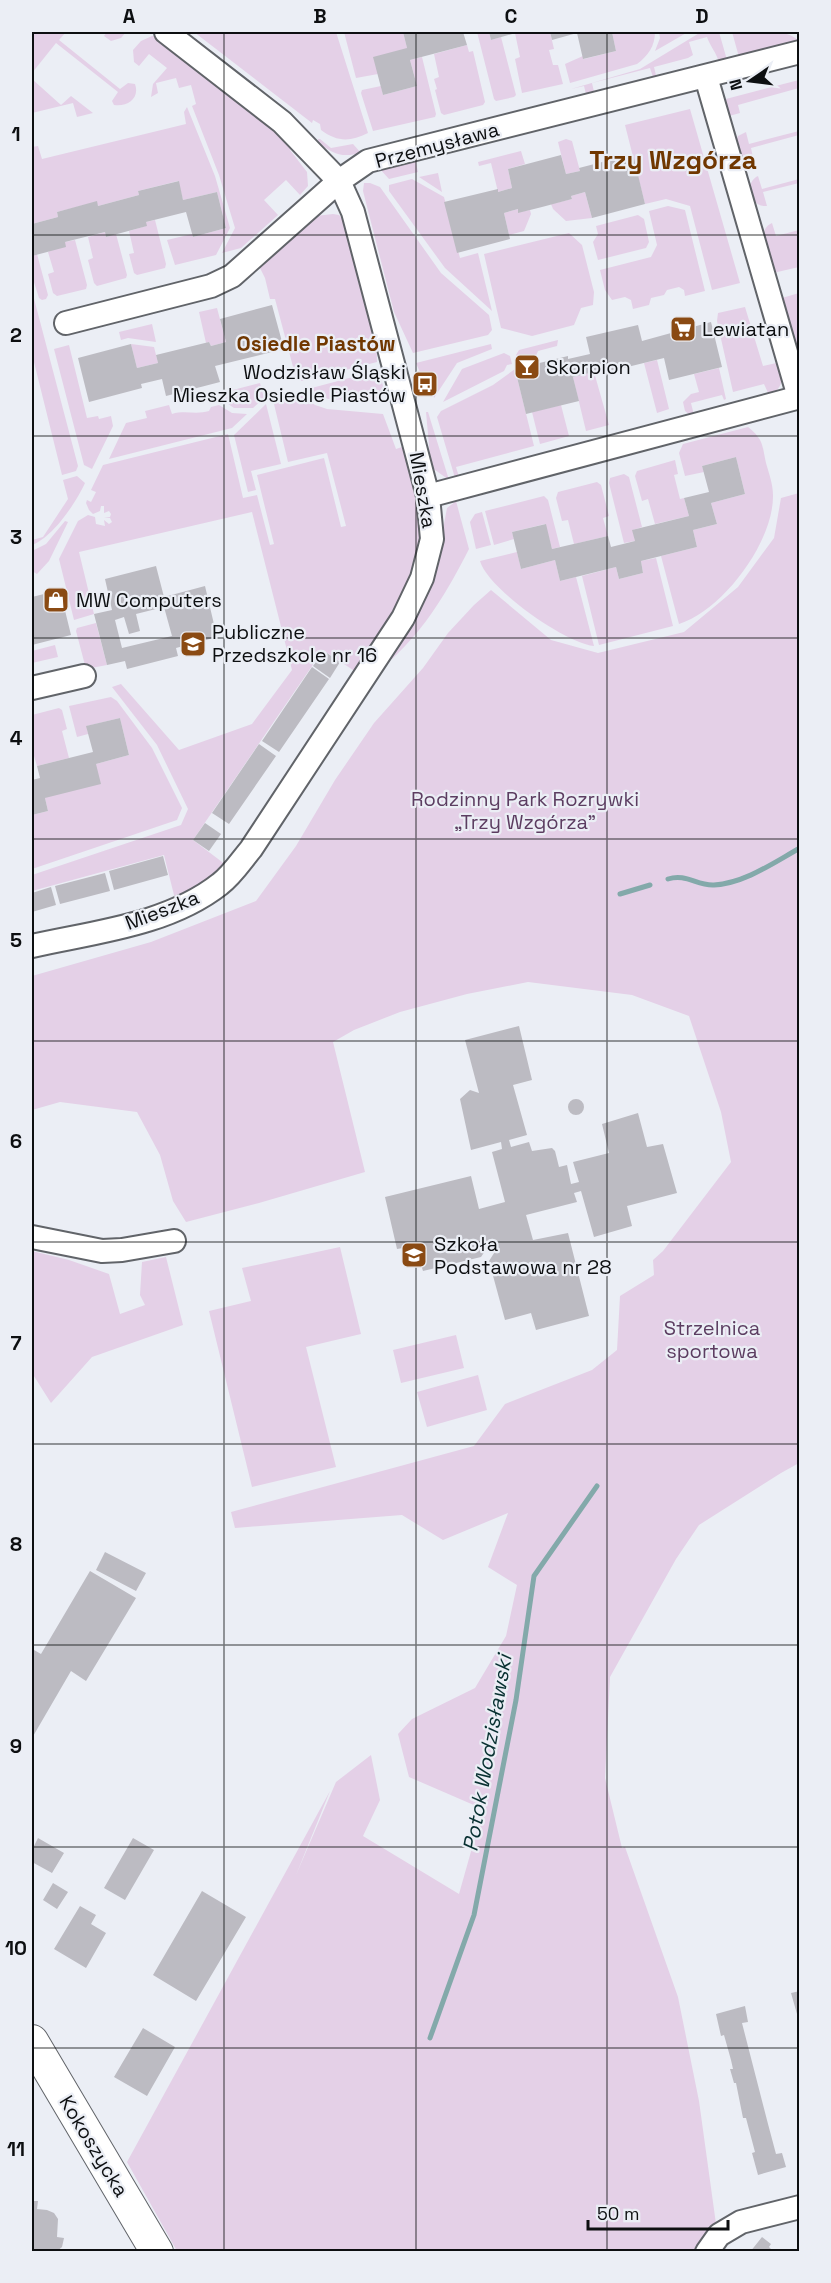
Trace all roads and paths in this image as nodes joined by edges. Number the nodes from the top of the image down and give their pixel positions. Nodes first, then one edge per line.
1 (166, 32) edge
2 (800, 52) edge
3 (706, 77) junction
4 (339, 181) junction
5 (66, 323) dead end
6 (799, 397) edge
7 (428, 496) junction
8 (84, 676) dead end
9 (32, 688) edge
10 (32, 946) edge
11 (32, 1237) edge
12 (174, 1241) dead end
13 (32, 2041) edge
14 (800, 2207) edge
15 (157, 2252) edge
16 (707, 2252) edge

1 - 4 street, Mieszka
2 - 3 street, Przemysława
3 - 4 street, Przemysława
3 - 6 street
4 - 5 street, Przemysława
4 - 7 street, Mieszka
6 - 7 street
7 - 10 street, Mieszka
8 - 9 street
11 - 12 street
13 - 15 street, Kokoszycka
14 - 16 street

